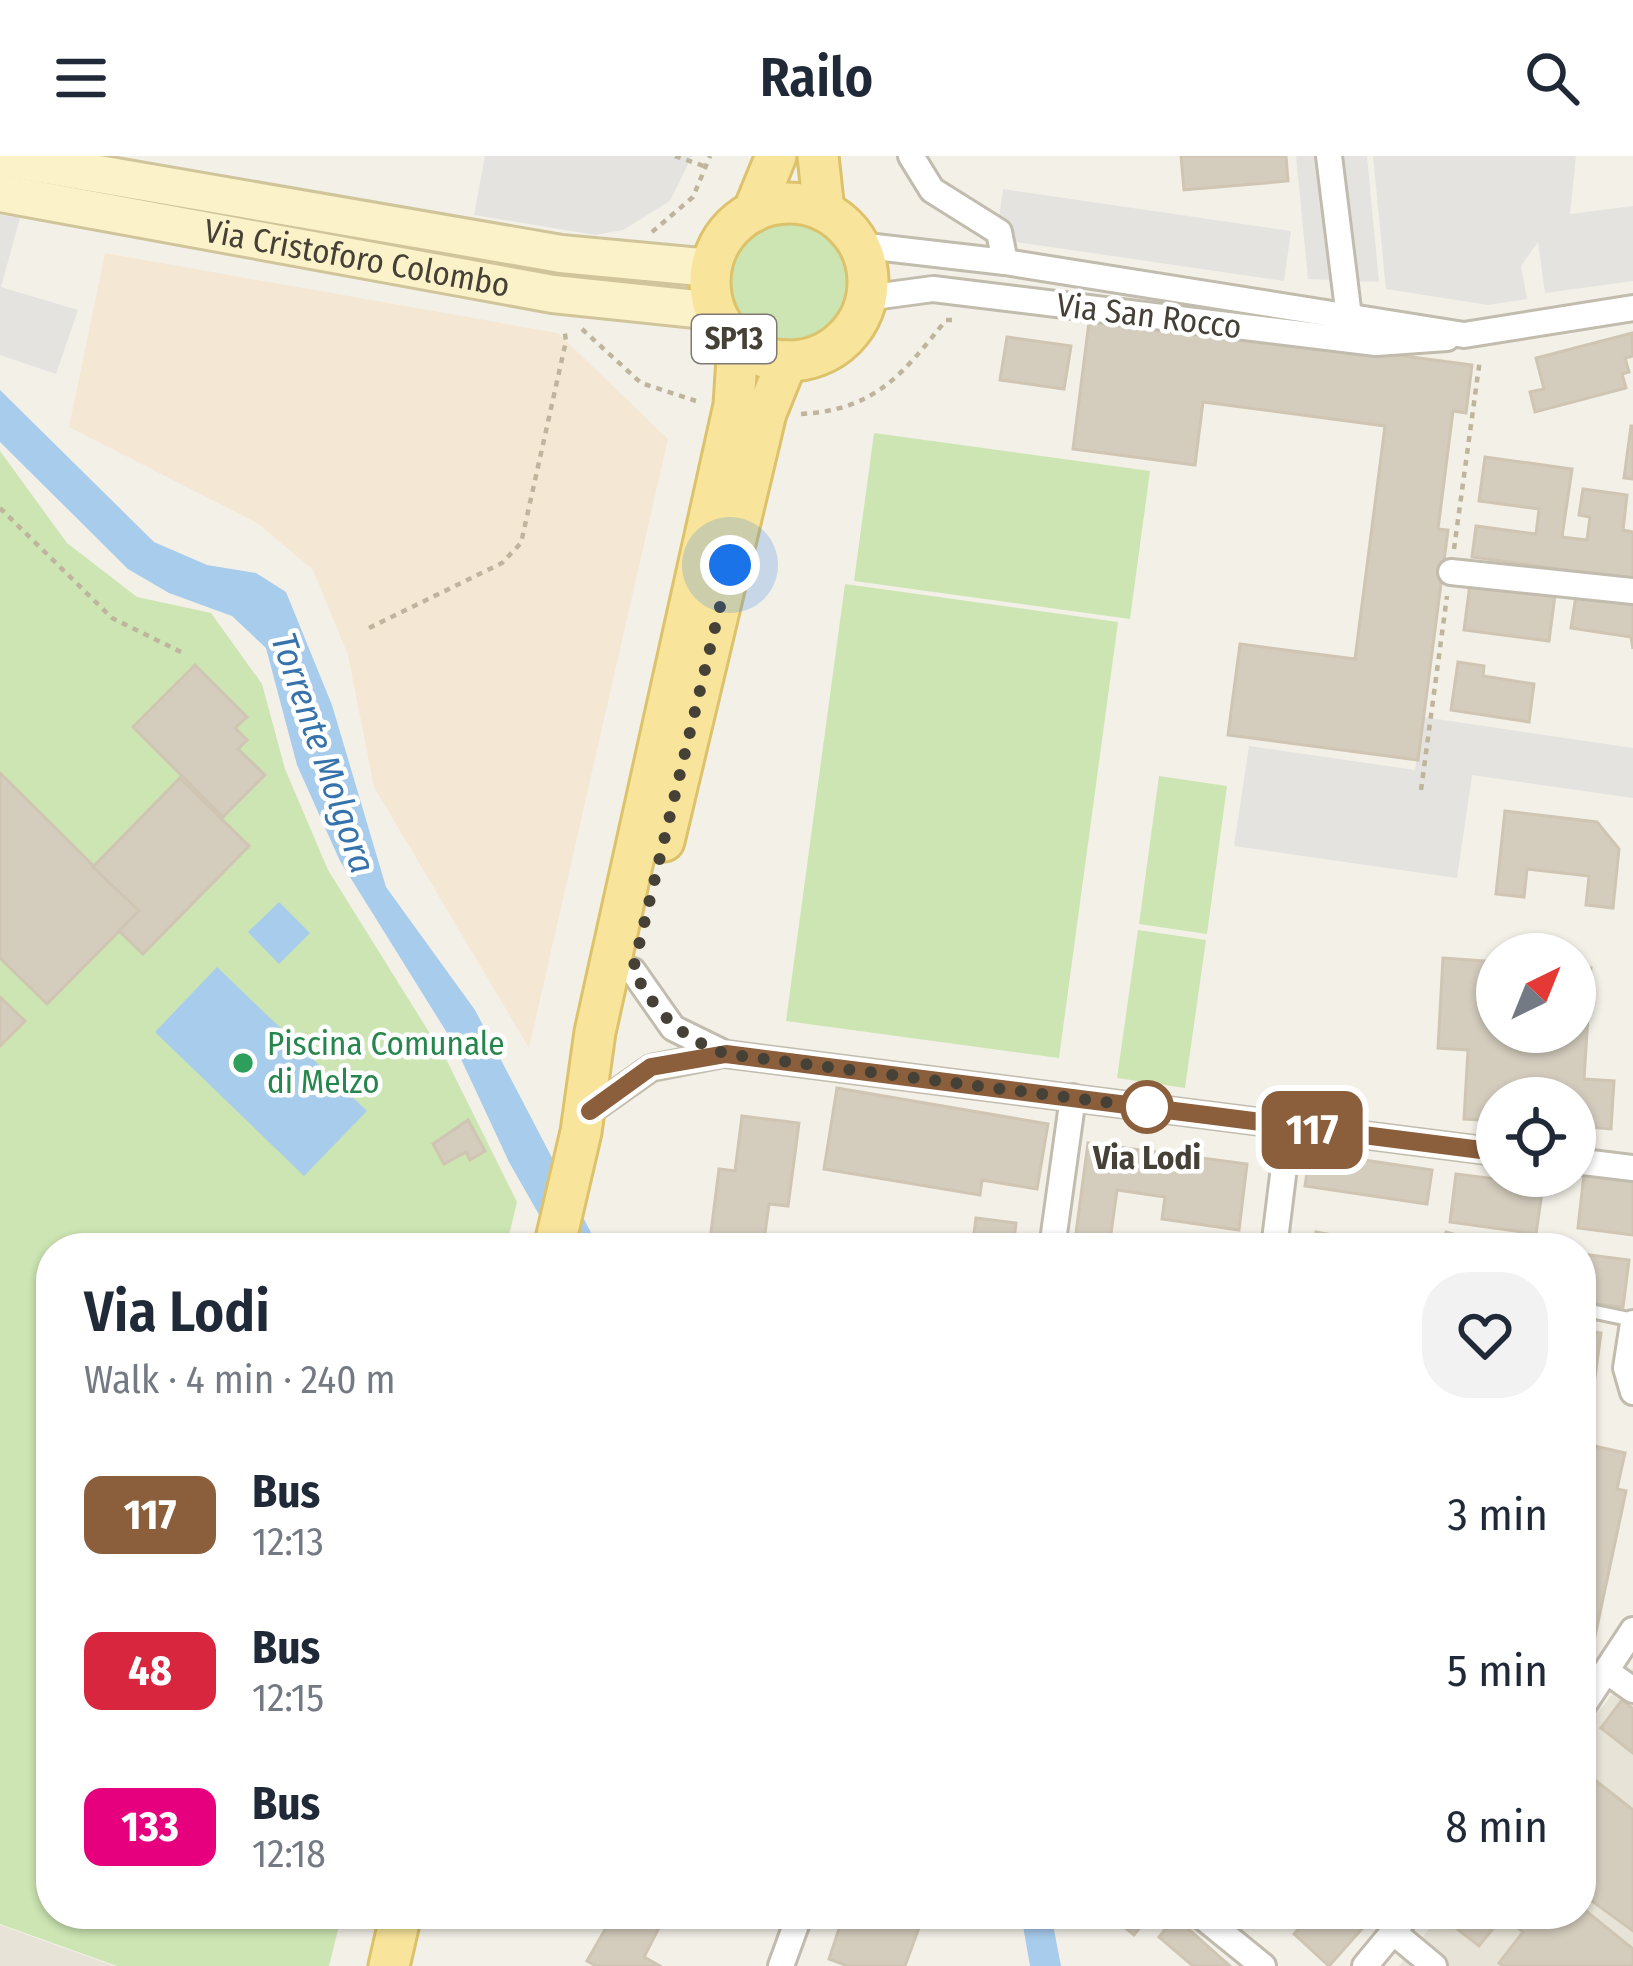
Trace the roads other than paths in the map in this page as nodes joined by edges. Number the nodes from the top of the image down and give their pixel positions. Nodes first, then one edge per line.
1 (776, 156) edge
2 (818, 156) edge
3 (911, 156) edge
4 (1330, 156) edge
5 (1, 170) edge
6 (824, 211) junction
7 (753, 212) junction
8 (858, 245) junction
9 (978, 258) junction
10 (1005, 262) junction
11 (711, 268) junction
12 (952, 292) junction
13 (866, 298) junction
14 (1633, 308) edge
15 (1351, 313) junction
16 (726, 327) junction
17 (1474, 335) junction
18 (1347, 339) junction
19 (787, 362) junction
20 (1451, 572) road end
21 (1633, 591) edge
22 (633, 970) junction
23 (726, 1054) junction
24 (1073, 1097) junction
25 (585, 1122) junction
26 (1289, 1127) junction
27 (1476, 1149) edge
28 (1596, 1164) edge
29 (1633, 1168) edge
30 (558, 1233) edge
31 (1054, 1233) edge
32 (1276, 1233) edge
33 (1596, 1313) edge
34 (1633, 1322) edge
35 (1633, 1392) edge
36 (1633, 1630) edge
37 (1609, 1672) junction
38 (1596, 1689) edge
39 (1633, 1690) edge
40 (398, 1929) edge
41 (795, 1929) edge
42 (1217, 1929) edge
43 (1396, 1929) edge
44 (1406, 1929) edge
45 (389, 1966) edge
46 (781, 1966) edge
47 (1263, 1966) edge
48 (1365, 1966) edge
49 (1434, 1966) edge

1 - 7 main road, SP13
2 - 6 main road
3 - 10 street
4 - 15 street
5 - 11 street, Via Cristoforo Colombo
5 - 16 street, Via Cristoforo Colombo
6 - 7 main road
6 - 8 main road
7 - 11 main road, SP13
8 - 9 street, Via San Rocco
8 - 13 main road
9 - 10 street, Via San Rocco
9 - 12 street
10 - 15 street, Via San Rocco
11 - 16 main road, SP13
12 - 13 street, Via San Rocco
12 - 18 street, Via San Rocco
13 - 19 main road, SP13
14 - 17 street, Via San Rocco
15 - 17 street, Via San Rocco
15 - 18 street
16 - 19 main road, SP13
16 - 25 main road, SP13
17 - 18 street, Via San Rocco
19 - 22 main road, SP13
20 - 21 street
22 - 23 street
22 - 25 main road, SP13
23 - 24 street
23 - 25 street
24 - 26 street
24 - 31 street
25 - 30 main road, SP13
26 - 27 street
26 - 32 street
28 - 29 street
33 - 34 lane
34 - 35 street
36 - 37 street
37 - 38 street
37 - 39 street
40 - 45 main road
41 - 46 street
42 - 47 street
43 - 48 street
44 - 49 street

